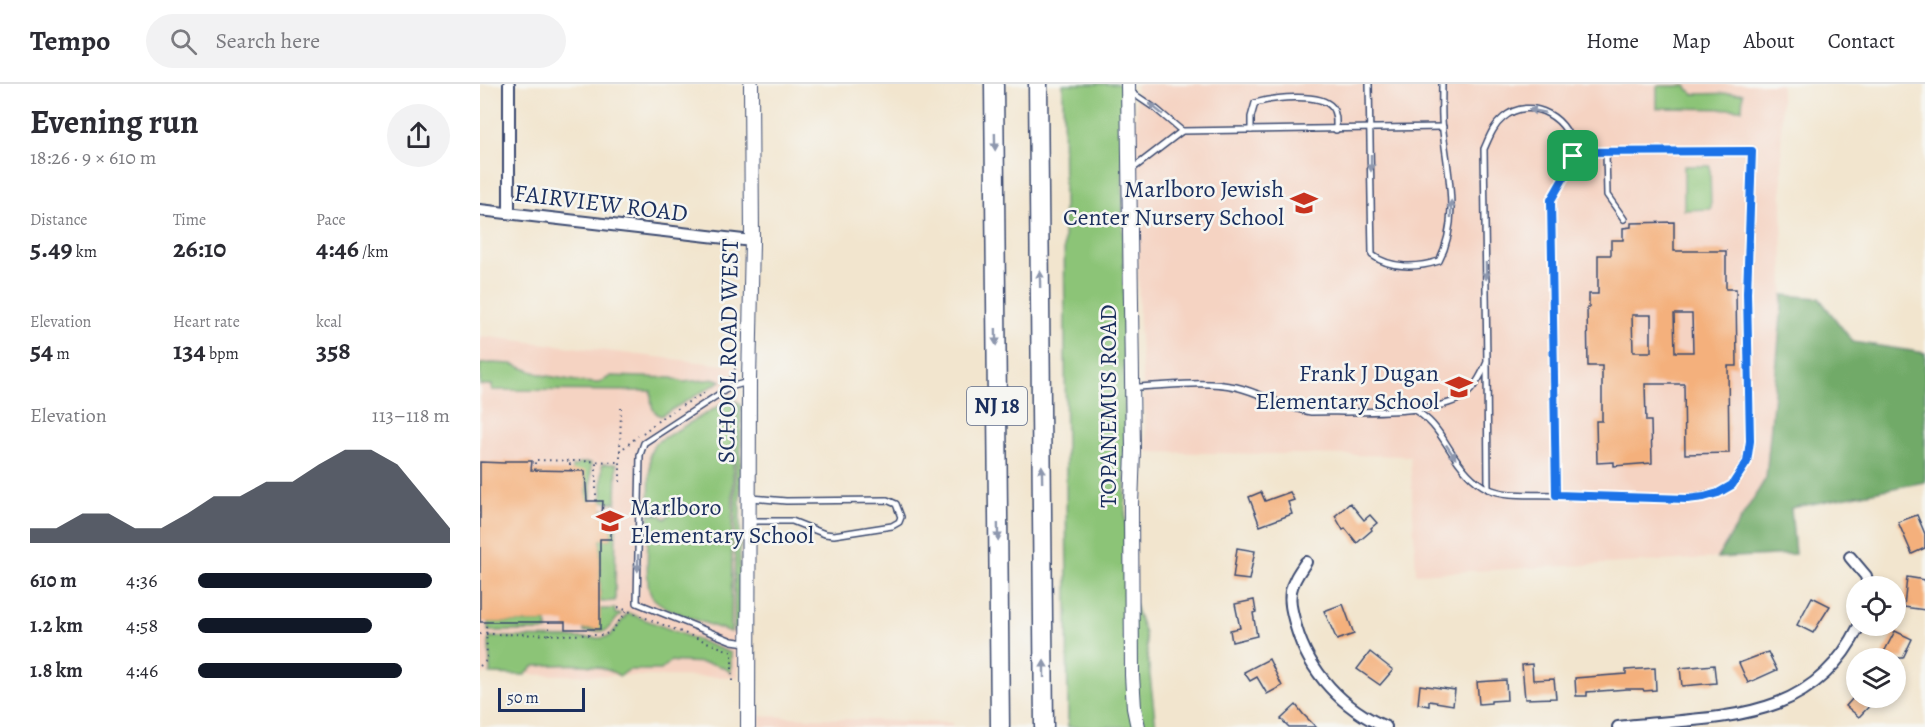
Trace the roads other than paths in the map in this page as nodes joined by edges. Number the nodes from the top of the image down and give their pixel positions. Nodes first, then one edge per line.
1 (509, 84) edge
2 (751, 84) edge
3 (994, 84) edge
4 (1038, 84) edge
5 (1369, 84) edge
6 (1442, 84) edge
7 (1128, 87) edge
8 (1443, 127) junction
9 (1336, 129) junction
10 (1371, 129) junction
11 (1251, 130) junction
12 (1182, 131) junction
13 (1573, 152) junction
14 (1606, 152) junction
15 (1129, 172) junction
16 (480, 210) edge
17 (509, 213) junction
18 (1624, 219) dead end
19 (752, 241) junction
20 (1487, 362) junction
21 (749, 381) junction
22 (1132, 387) junction
23 (1413, 410) junction
24 (1488, 489) junction
25 (1556, 495) junction
26 (749, 498) junction
27 (749, 521) junction
28 (1850, 557) dead end
29 (1306, 562) dead end
30 (1866, 576) edge
31 (1854, 636) edge
32 (748, 643) junction
33 (748, 727) edge
34 (1000, 727) edge
35 (1044, 727) edge
36 (1138, 727) edge
37 (1386, 727) edge
38 (1618, 727) edge

1 - 17 street
2 - 19 street, SCHOOL ROAD WEST
3 -> 34 highway, NJ 18
35 -> 4 highway, NJ 18
5 - 10 lane
6 - 8 lane
12 -> 7 lane
7 - 15 street, TOPANEMUS ROAD
8 - 10 lane
10 -> 8 lane
9 - 10 lane
9 - 11 lane
9 - 11 lane
11 - 12 lane
12 - 15 lane
13 - 14 lane
13 -> 20 lane
13 - 25 lane
14 - 18 lane
14 - 25 lane
15 - 22 street, TOPANEMUS ROAD
16 - 17 street, FAIRVIEW ROAD
17 - 19 street, FAIRVIEW ROAD
19 - 21 street, SCHOOL ROAD WEST
20 - 23 lane
20 - 24 lane
21 - 26 street, SCHOOL ROAD WEST
21 -> 32 lane
22 - 23 lane
22 - 36 street, TOPANEMUS ROAD
23 -> 24 lane
24 - 25 lane
26 - 27 street, SCHOOL ROAD WEST
26 - 27 lane
27 - 32 street, SCHOOL ROAD WEST
28 - 30 street
29 - 37 street
31 - 38 street
32 - 33 street, SCHOOL ROAD WEST

